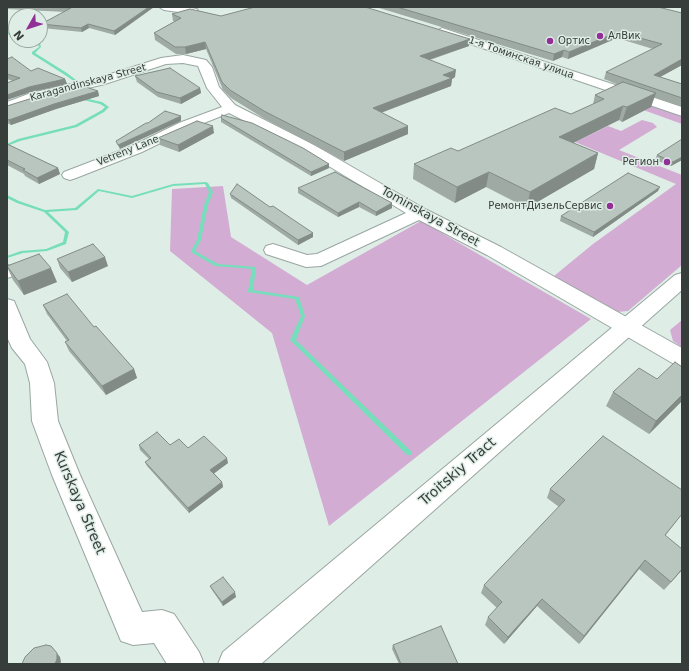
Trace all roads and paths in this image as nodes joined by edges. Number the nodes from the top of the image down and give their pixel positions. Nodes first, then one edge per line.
1 (164, 7) edge
2 (173, 7) edge
3 (194, 11) edge
4 (428, 27) edge
5 (194, 61) joint
6 (7, 107) edge
7 (230, 108) junction
8 (682, 112) edge
9 (70, 175) dead end
10 (419, 213) junction
11 (273, 250) dead end
12 (682, 279) edge
13 (7, 306) edge
14 (627, 327) junction
15 (14, 345) edge
16 (682, 358) edge
17 (187, 664) edge
18 (235, 664) edge

1 - 2 street
2 - 3 street
4 - 8 street, 1-я Томинская улица
5 - 6 street, Karagandinskaya Street
5 - 7 street, Tominskaya Street
7 - 9 street, Vetreny Lane
7 - 10 street, Tominskaya Street
10 - 11 street
10 - 14 street, Tominskaya Street
12 - 14 street, Troitskiy Tract
13 - 15 street, Kurskaya Street
14 - 16 street, Tominskaya Street
14 - 18 street, Troitskiy Tract
15 - 17 street, Kurskaya Street

